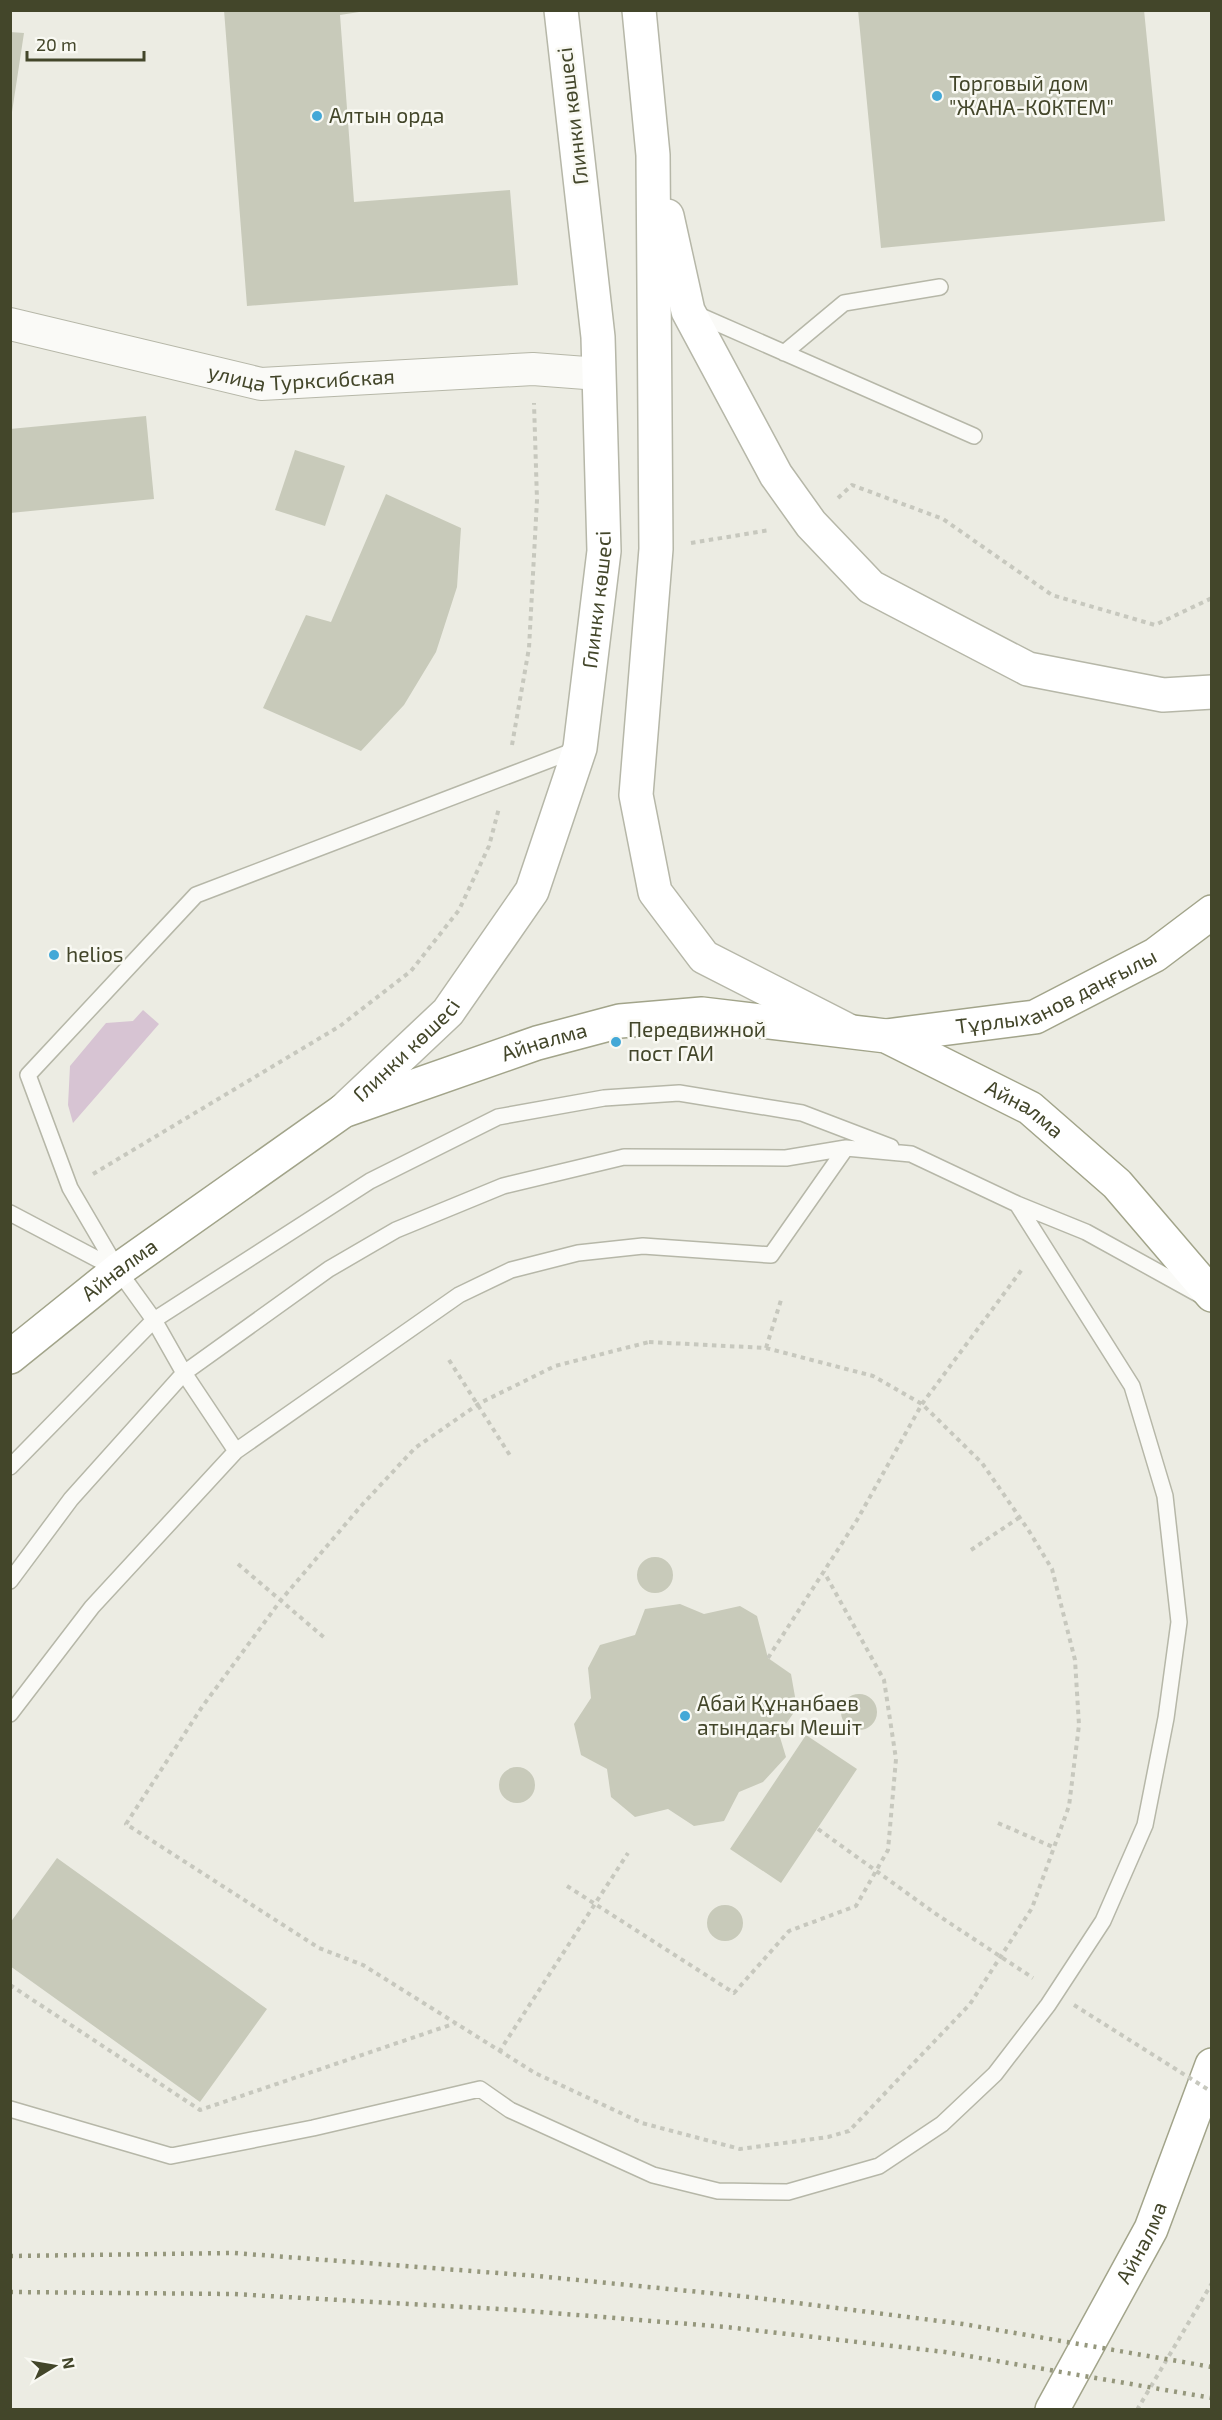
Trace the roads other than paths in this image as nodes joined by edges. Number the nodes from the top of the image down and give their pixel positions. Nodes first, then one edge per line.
1 (561, 10) edge
2 (639, 10) edge
3 (653, 155) junction
4 (940, 286) dead end
5 (688, 311) junction
6 (10, 324) edge
7 (783, 353) junction
8 (599, 374) junction
9 (974, 436) dead end
10 (1212, 692) edge
11 (580, 748) junction
12 (1212, 912) edge
13 (847, 1030) junction
14 (886, 1036) junction
15 (343, 1111) junction
16 (846, 1148) junction
17 (911, 1154) junction
18 (1017, 1204) junction
19 (10, 1213) edge
20 (118, 1270) junction
21 (1212, 1295) edge
22 (1212, 1301) edge
23 (154, 1320) junction
24 (10, 1357) edge
25 (184, 1373) junction
26 (236, 1451) junction
27 (10, 1467) edge
28 (10, 1581) edge
29 (10, 1714) edge
30 (1212, 2066) edge
31 (10, 2109) edge
32 (1052, 2409) edge

1 - 8 main road, Глинки көшесі
2 - 3 main road
3 - 5 main road
3 - 13 main road
4 - 7 lane
5 - 7 lane
5 - 10 main road
6 - 8 street, улица Турксибская
7 - 9 lane
8 - 11 main road, Глинки көшесі
11 - 15 main road, Глинки көшесі
11 - 20 lane
12 - 14 main road, Тұрлыханов даңғылы
13 - 14 main road, Айналма
13 - 15 main road, Айналма
14 - 21 main road, Айналма
15 - 20 main road, Айналма
16 - 17 lane
16 - 25 lane
16 - 26 lane
17 - 18 lane
17 - 23 lane
18 - 22 lane
18 - 31 lane
19 - 20 lane
20 - 23 lane
20 - 24 main road, Айналма
23 - 25 lane
23 - 27 lane
25 - 26 lane
25 - 28 lane
26 - 29 lane
30 - 32 main road, Айналма

